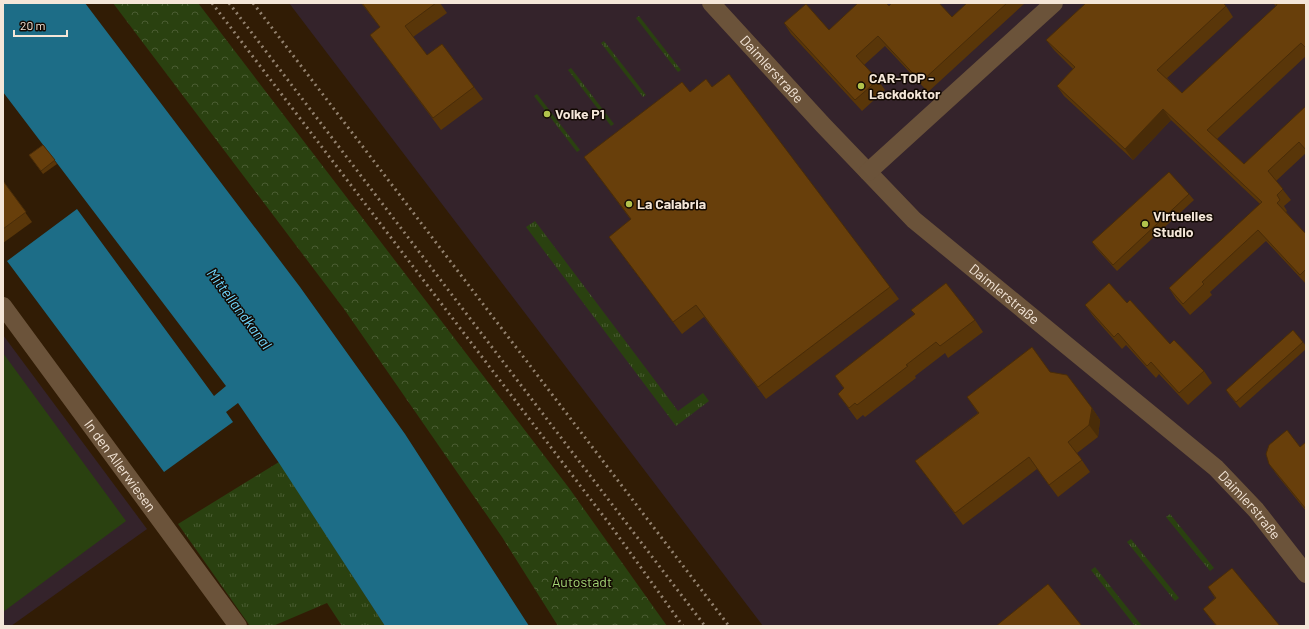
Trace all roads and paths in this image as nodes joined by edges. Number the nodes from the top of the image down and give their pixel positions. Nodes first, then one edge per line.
1 (711, 3) edge
2 (1054, 3) edge
3 (868, 172) junction
4 (3, 306) edge
5 (1306, 574) edge
6 (238, 626) edge

1 - 3 street, Daimlerstraße
2 - 3 street
3 - 5 street, Daimlerstraße
4 - 6 street, In den Allerwiesen

